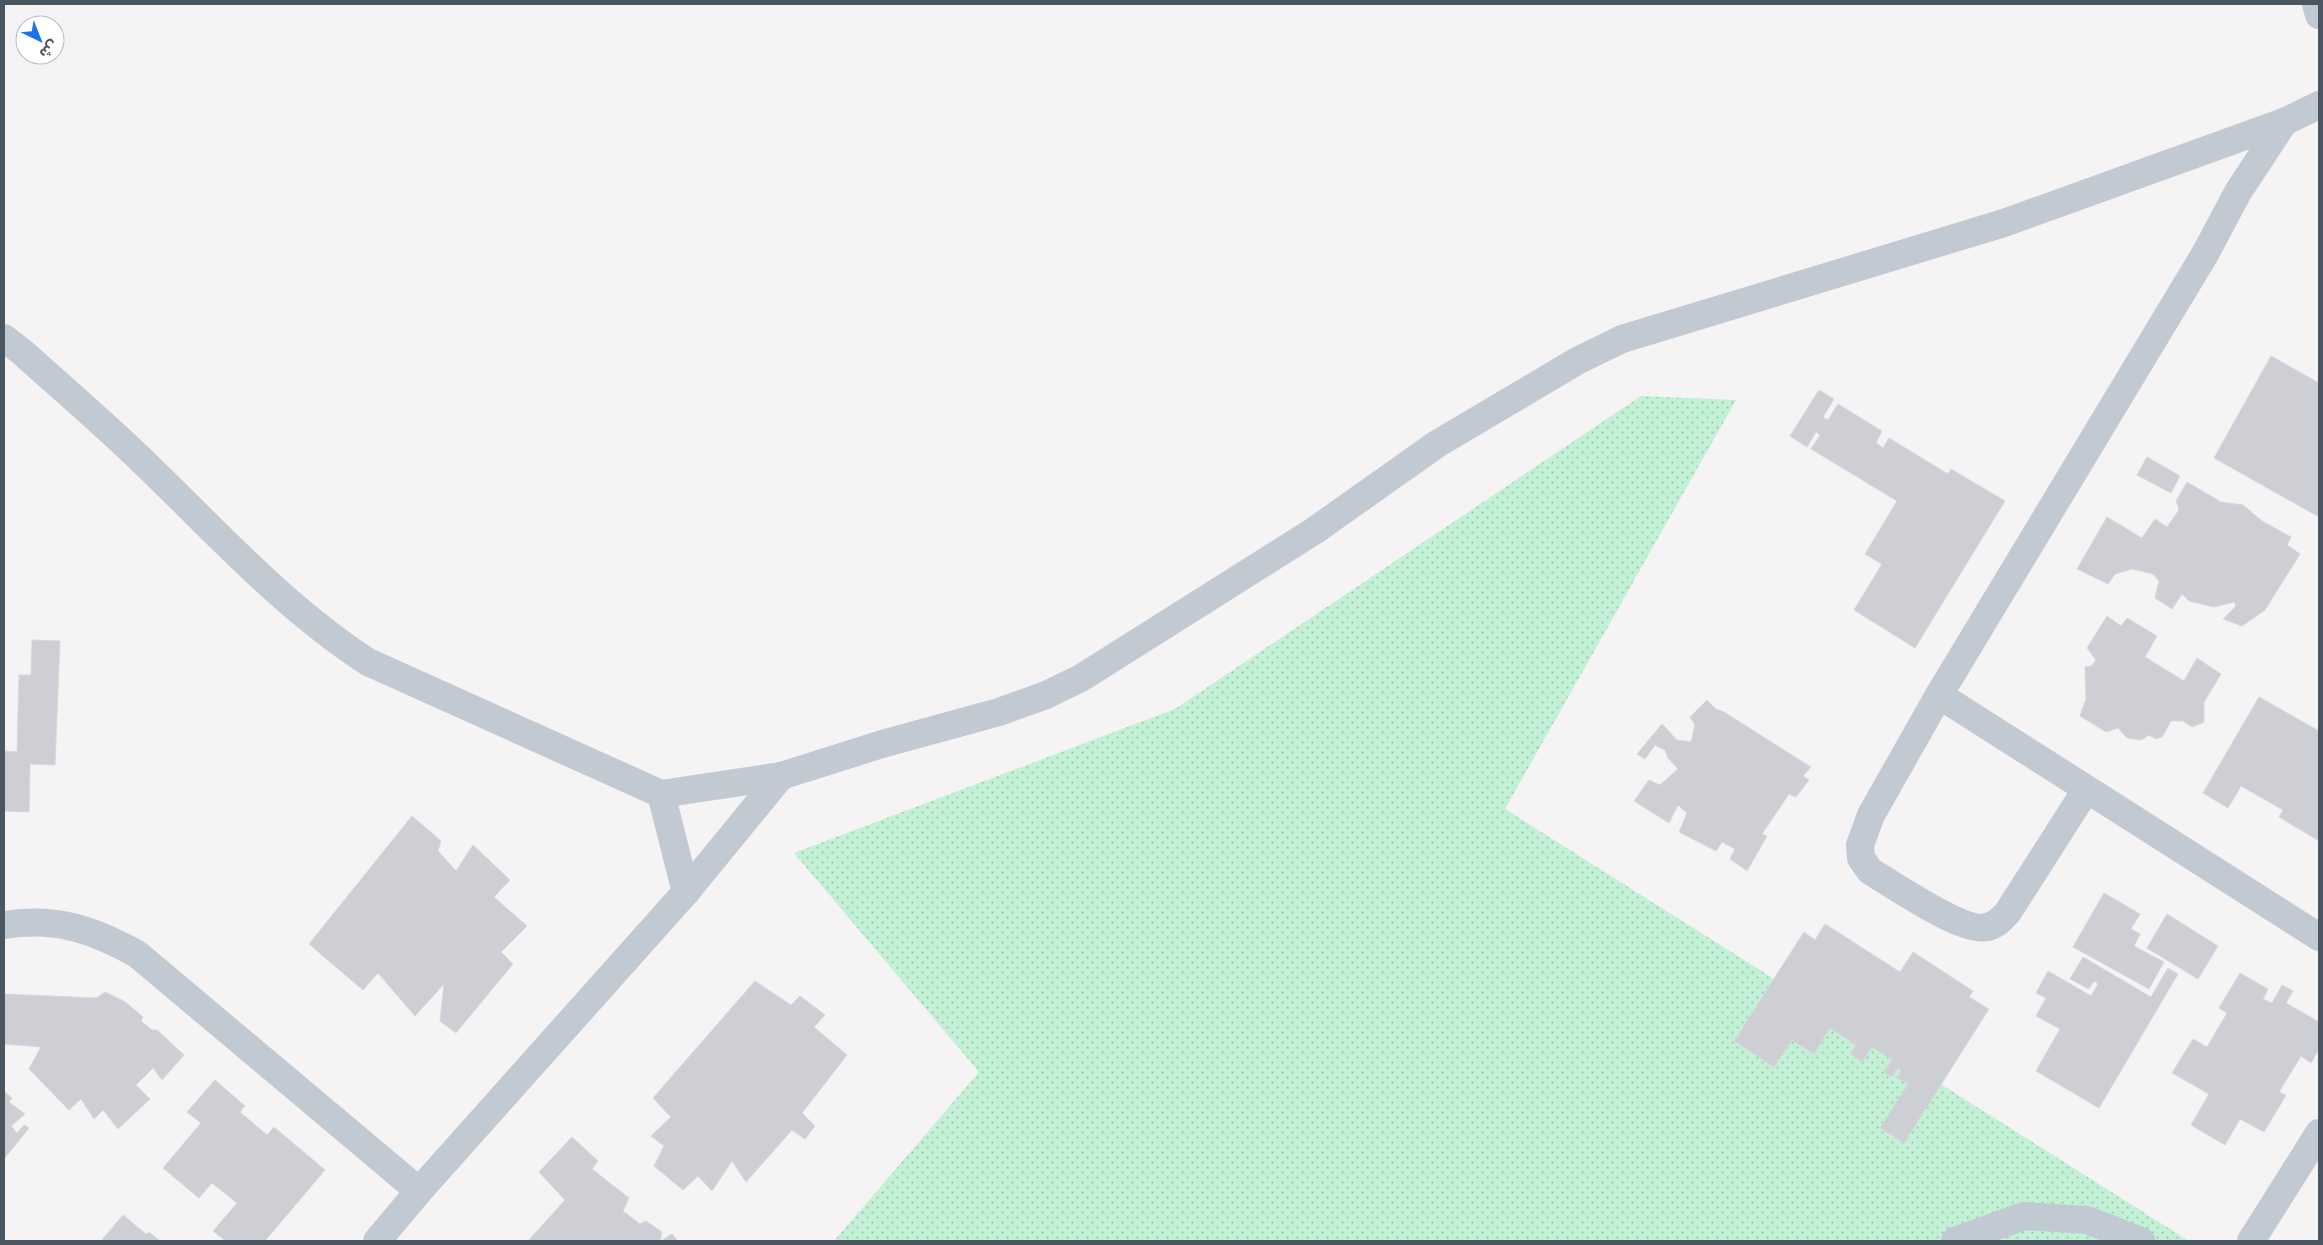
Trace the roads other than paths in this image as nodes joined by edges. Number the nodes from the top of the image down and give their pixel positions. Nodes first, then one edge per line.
1 (2316, 4) edge
2 (2319, 15) edge
3 (2319, 105) edge
4 (2284, 122) junction
5 (4, 338) edge
6 (1939, 696) junction
7 (781, 776) junction
8 (2086, 790) junction
9 (661, 794) junction
10 (686, 892) junction
11 (4, 925) edge
12 (2319, 937) edge
13 (2319, 1132) edge
14 (419, 1191) junction
15 (377, 1241) edge
16 (1955, 1241) edge
17 (2141, 1241) edge
18 (2251, 1241) edge

1 - 2 street
3 - 4 street
4 - 6 street
4 - 7 street
5 - 9 street
6 - 8 street
6 - 8 street
7 - 9 street
7 - 10 street
8 - 12 street
9 - 10 street
10 - 14 street
11 - 14 street
13 - 18 street
14 - 15 street
16 - 17 street

